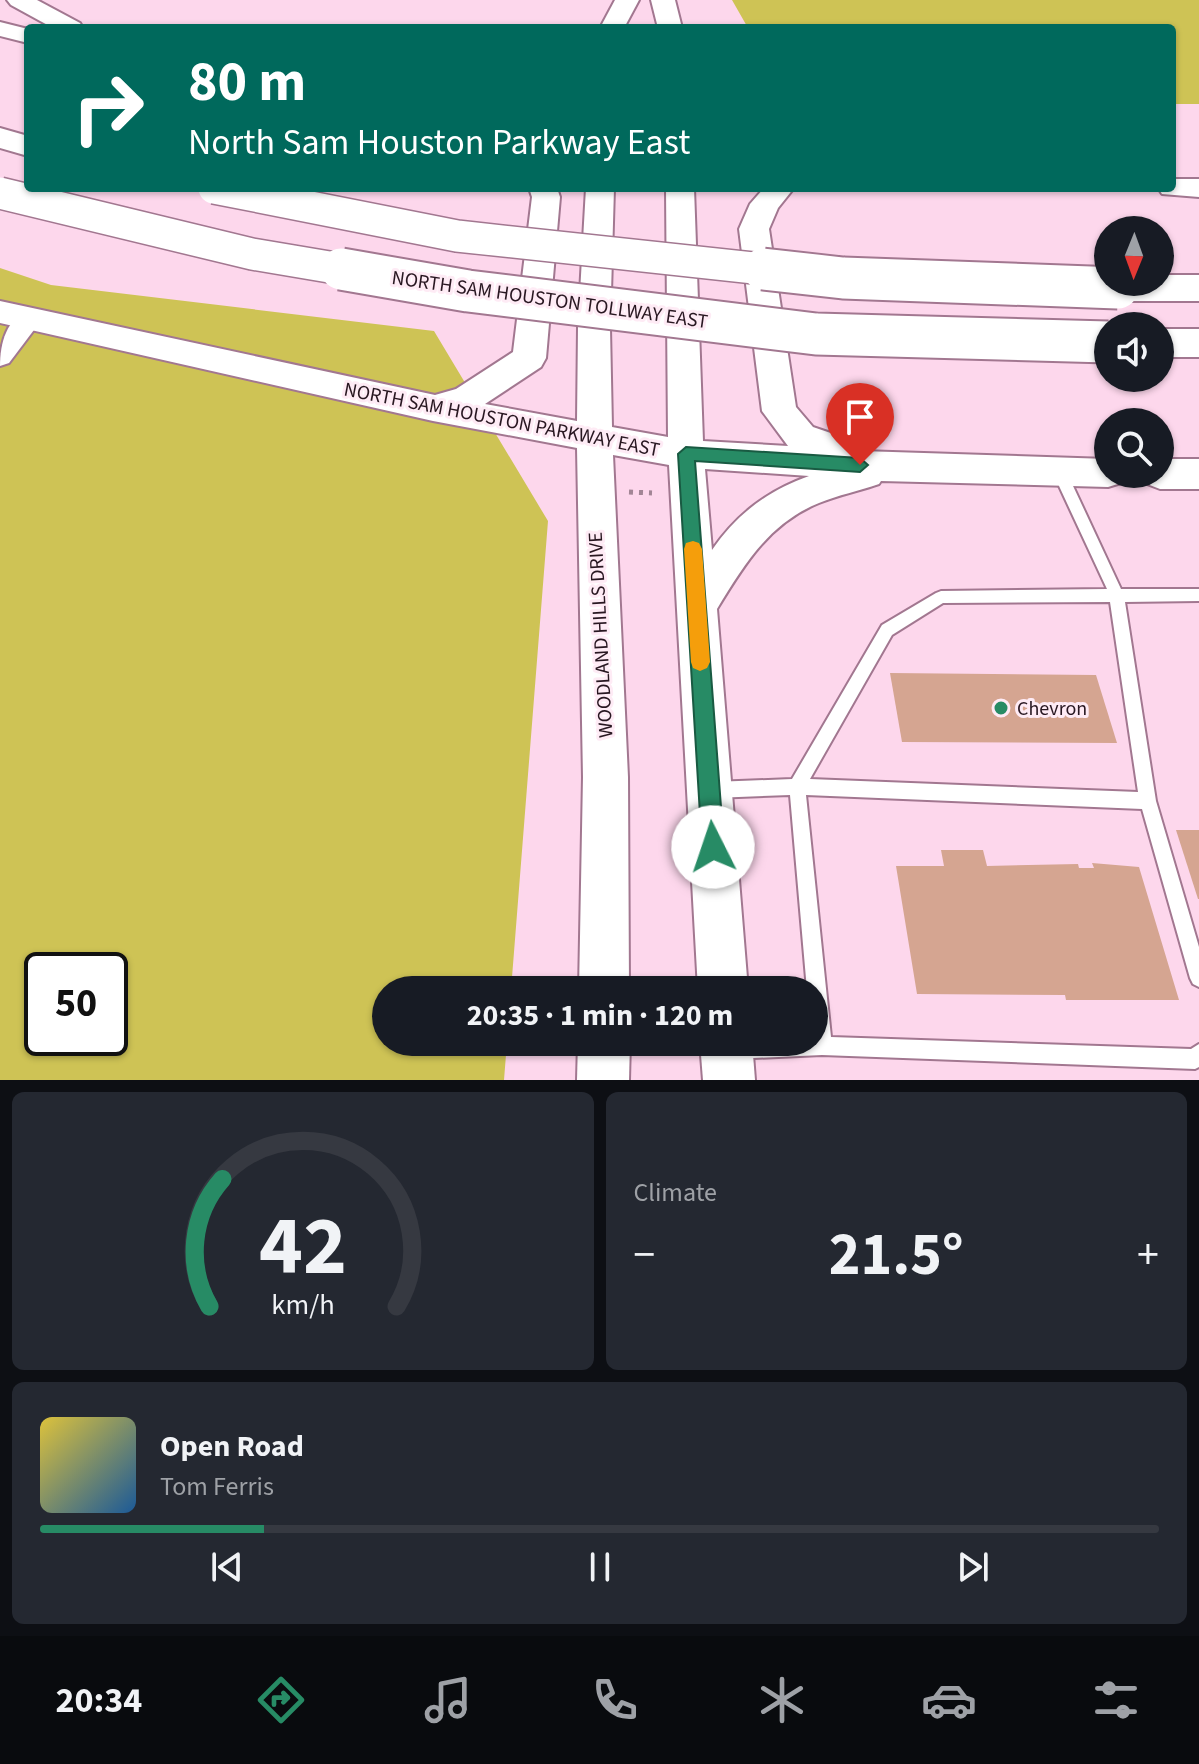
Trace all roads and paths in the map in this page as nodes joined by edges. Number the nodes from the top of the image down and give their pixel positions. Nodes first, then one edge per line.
1 (19, 0) edge
2 (627, 0) edge
3 (663, 0) edge
4 (64, 24) edge
5 (614, 24) edge
6 (669, 24) edge
7 (0, 29) edge
8 (24, 35) edge
9 (0, 138) edge
10 (24, 145) edge
11 (1176, 188) edge
12 (1199, 188) edge
13 (234, 192) edge
14 (544, 192) edge
15 (600, 192) edge
16 (680, 192) edge
17 (776, 192) edge
18 (0, 193) edge
19 (1199, 288) edge
20 (16, 315) edge
21 (1094, 342) edge
22 (1174, 343) edge
23 (1199, 343) edge
24 (0, 357) edge
25 (433, 408) junction
26 (594, 437) junction
27 (686, 454) junction
28 (888, 467) junction
29 (1060, 473) junction
30 (1094, 473) edge
31 (1174, 474) edge
32 (1199, 474) edge
33 (1116, 594) junction
34 (1199, 595) edge
35 (697, 606) junction
36 (797, 787) junction
37 (709, 790) junction
38 (1148, 801) junction
39 (604, 976) edge
40 (722, 976) edge
41 (815, 976) edge
42 (1199, 978) edge
43 (828, 1046) edge
44 (604, 1056) edge
45 (1197, 1056) edge
46 (603, 1080) edge

1 - 4 main road
2 - 5 main road
3 - 6 main road
7 - 8 main road
9 - 10 highway
11 - 12 main road
13 - 19 highway, bridge
14 - 25 main road
15 - 26 main road, WOODLAND HILLS DRIVE
16 - 27 main road
17 - 28 main road
18 - 21 highway, NORTH SAM HOUSTON TOLLWAY EAST, bridge
20 - 24 street
20 - 25 main road, NORTH SAM HOUSTON PARKWAY EAST
22 - 23 highway
25 - 26 main road, NORTH SAM HOUSTON PARKWAY EAST
26 - 27 main road, NORTH SAM HOUSTON PARKWAY EAST
26 - 39 main road, WOODLAND HILLS DRIVE
27 - 28 main road, NORTH SAM HOUSTON PARKWAY EAST
27 - 35 main road
28 - 29 main road, NORTH SAM HOUSTON PARKWAY EAST
28 - 35 main road
29 - 30 main road, NORTH SAM HOUSTON PARKWAY EAST
29 - 33 lane
31 - 32 main road
33 - 34 lane
33 - 36 lane
33 - 38 lane
35 - 37 main road
36 - 37 lane
36 - 38 lane
36 - 41 lane
37 - 40 main road
38 - 42 lane
43 - 45 lane
44 - 46 main road

